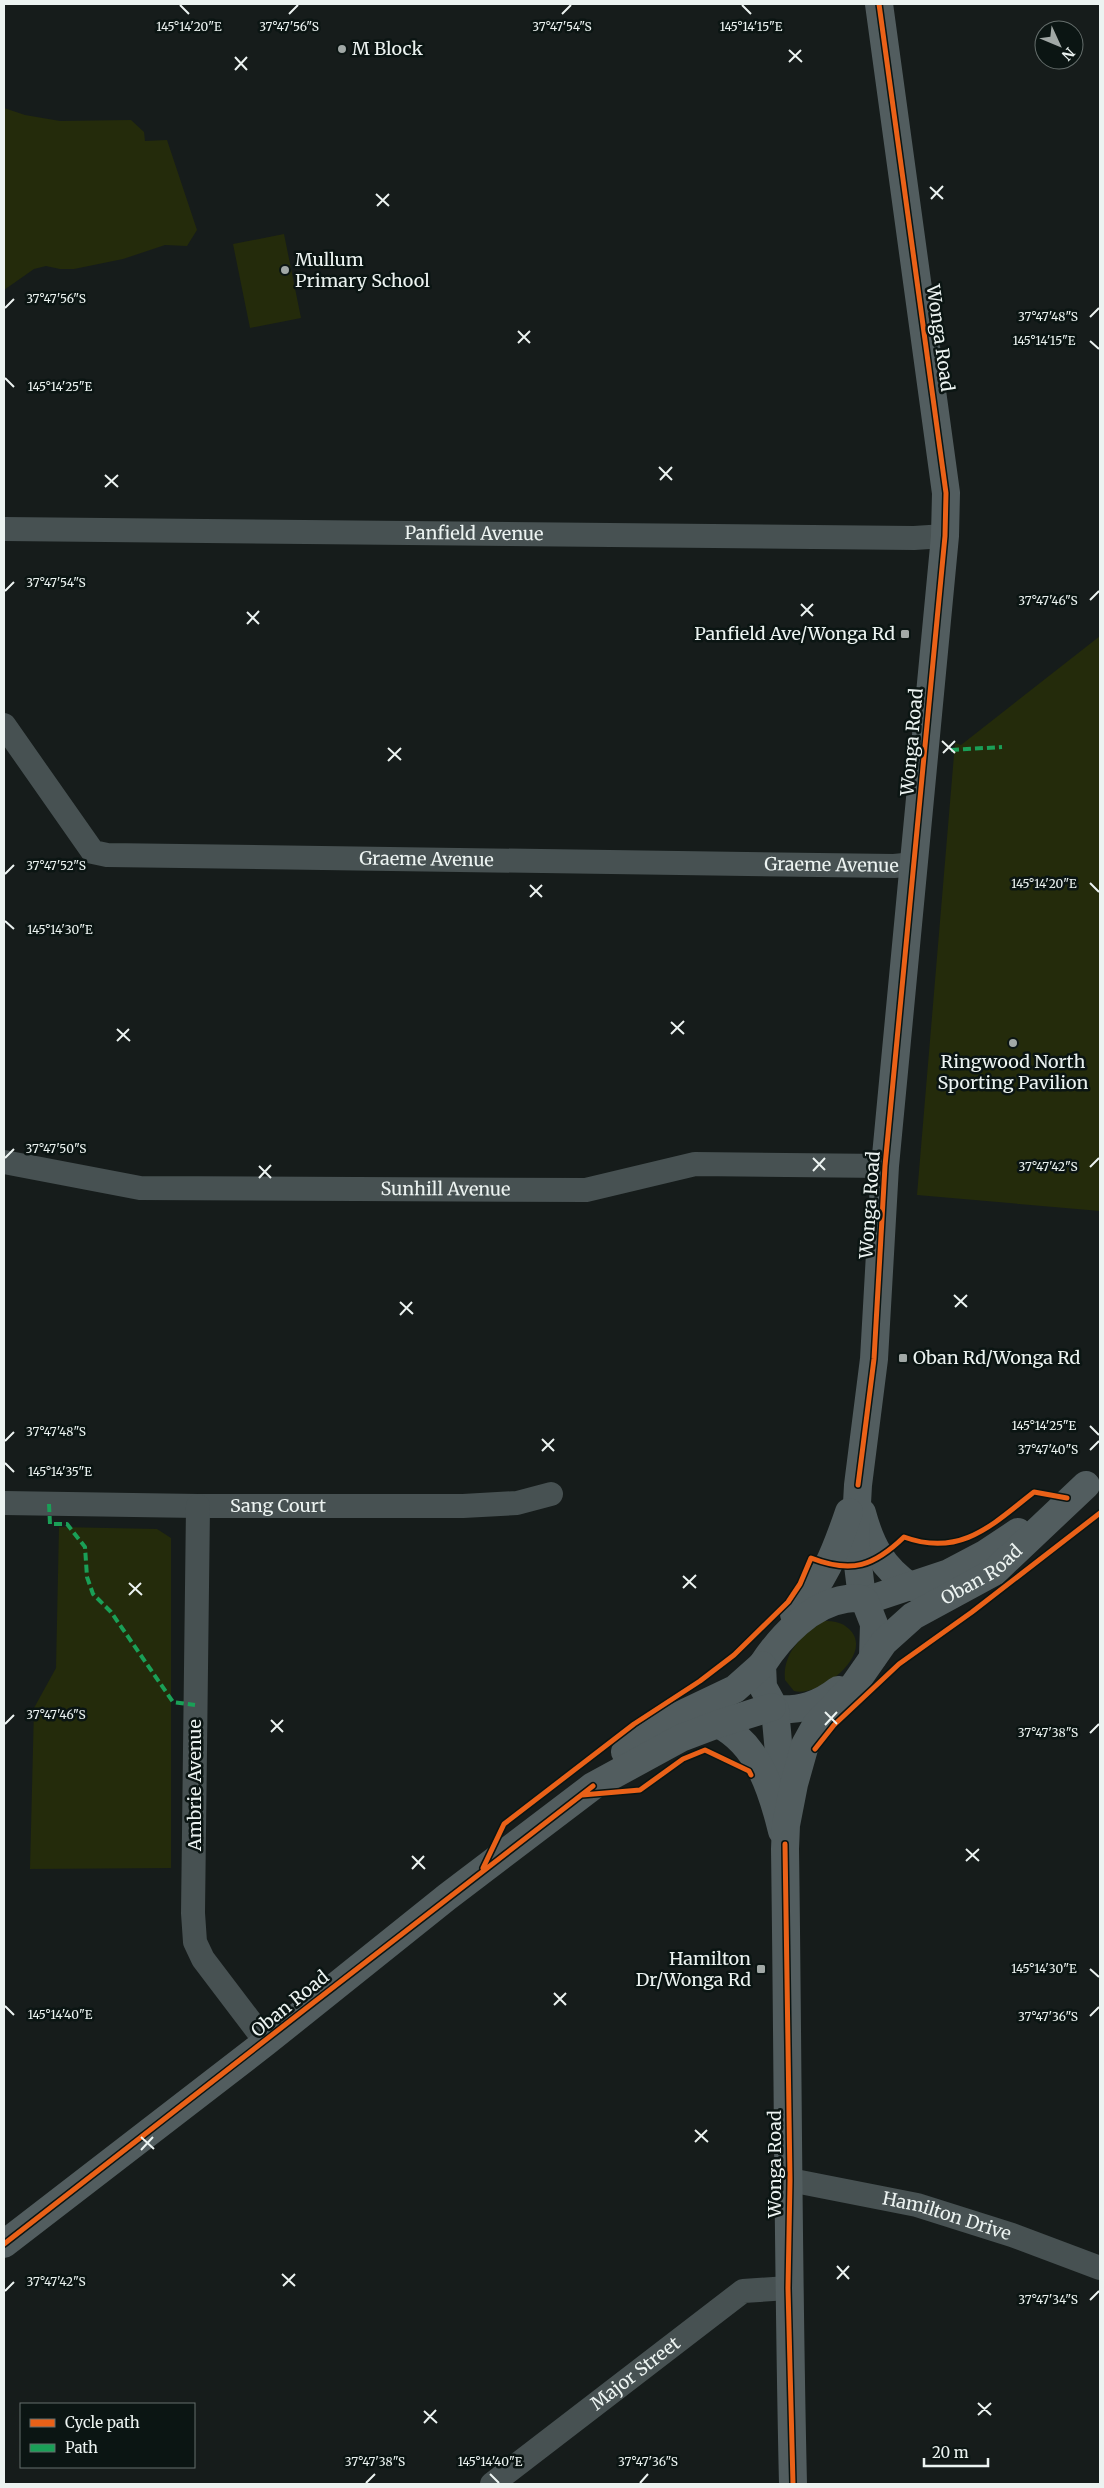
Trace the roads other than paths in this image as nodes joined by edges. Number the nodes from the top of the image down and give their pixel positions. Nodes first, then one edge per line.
1 (879, 4) edge
2 (4, 529) edge
3 (945, 536) junction
4 (4, 725) edge
5 (914, 864) junction
6 (4, 1162) edge
7 (885, 1166) junction
8 (1093, 1480) edge
9 (858, 1490) junction
10 (551, 1494) dead end
11 (4, 1502) edge
12 (198, 1506) junction
13 (911, 1587) junction
14 (864, 1600) junction
15 (872, 1659) junction
16 (763, 1663) junction
17 (774, 1708) junction
18 (718, 1724) junction
19 (593, 1786) junction
20 (785, 1835) junction
21 (266, 2042) junction
22 (790, 2180) junction
23 (4, 2244) edge
24 (1100, 2268) edge
25 (788, 2288) junction
26 (492, 2484) edge
27 (793, 2484) edge

1 - 3 main road, Wonga Road
2 - 3 street, Panfield Avenue
3 - 5 main road, Wonga Road
4 - 5 street, Graeme Avenue
5 - 7 main road, Wonga Road
6 - 7 street, Sunhill Avenue
7 - 9 main road, Wonga Road
8 - 13 main road, Oban Road
8 - 15 main road, Oban Road
9 - 13 main road
9 - 14 main road, Wonga Road
9 - 16 main road
10 - 12 street, Sang Court
11 - 12 street, Sang Court
12 - 21 street, Ambrie Avenue
13 - 14 main road, Oban Road
14 - 15 main road, Wonga Road
14 - 16 main road, Oban Road
15 - 17 main road, Oban Road
15 - 20 main road
16 - 17 main road
16 - 19 main road, Oban Road
17 - 18 main road, Oban Road
17 - 20 main road
18 - 19 main road, Oban Road
18 - 20 main road
19 - 21 main road, Oban Road
20 - 22 main road, Wonga Road
21 - 23 main road, Oban Road
22 - 24 street, Hamilton Drive
22 - 25 main road, Wonga Road
25 - 26 street, Major Street
25 - 27 main road, Wonga Road

